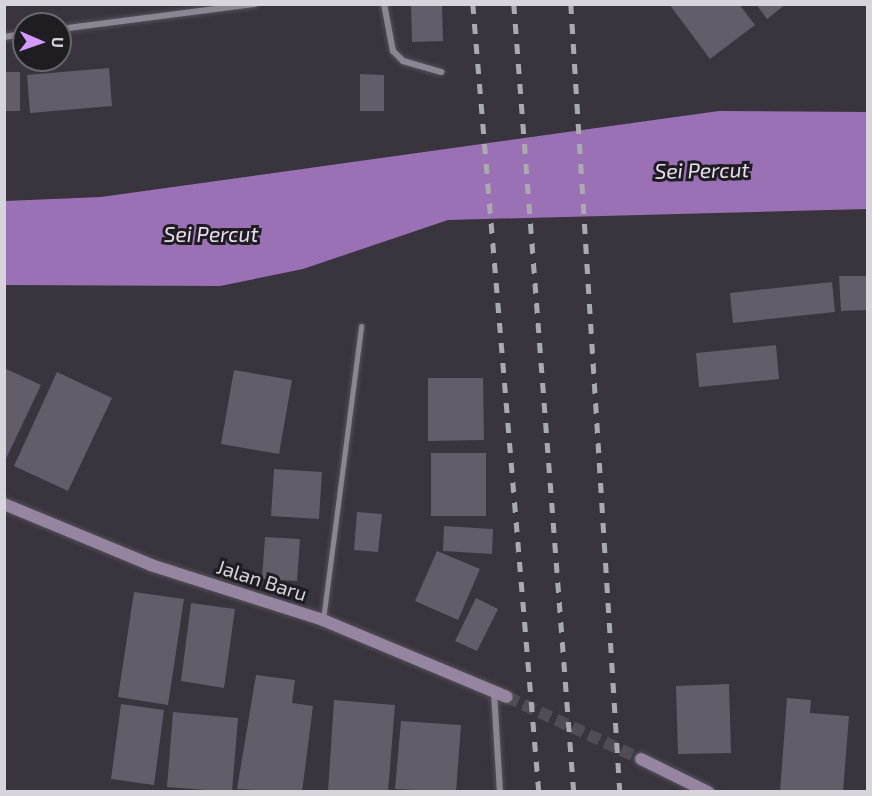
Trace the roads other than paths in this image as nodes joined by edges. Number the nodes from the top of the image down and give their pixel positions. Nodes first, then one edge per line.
1 (254, 4) edge
2 (384, 4) edge
3 (72, 27) edge
4 (441, 72) dead end
5 (361, 326) dead end
6 (4, 504) edge
7 (323, 620) junction
8 (494, 692) junction
9 (507, 697) tunnel mouth
10 (641, 759) tunnel mouth
11 (500, 792) edge
12 (708, 792) edge

1 - 3 street
2 - 4 street
5 - 7 lane
6 - 7 main road, Jalan Baru
7 - 8 main road, Jalan Baru
8 - 9 main road, Jalan Baru
8 - 11 street
10 - 12 main road

